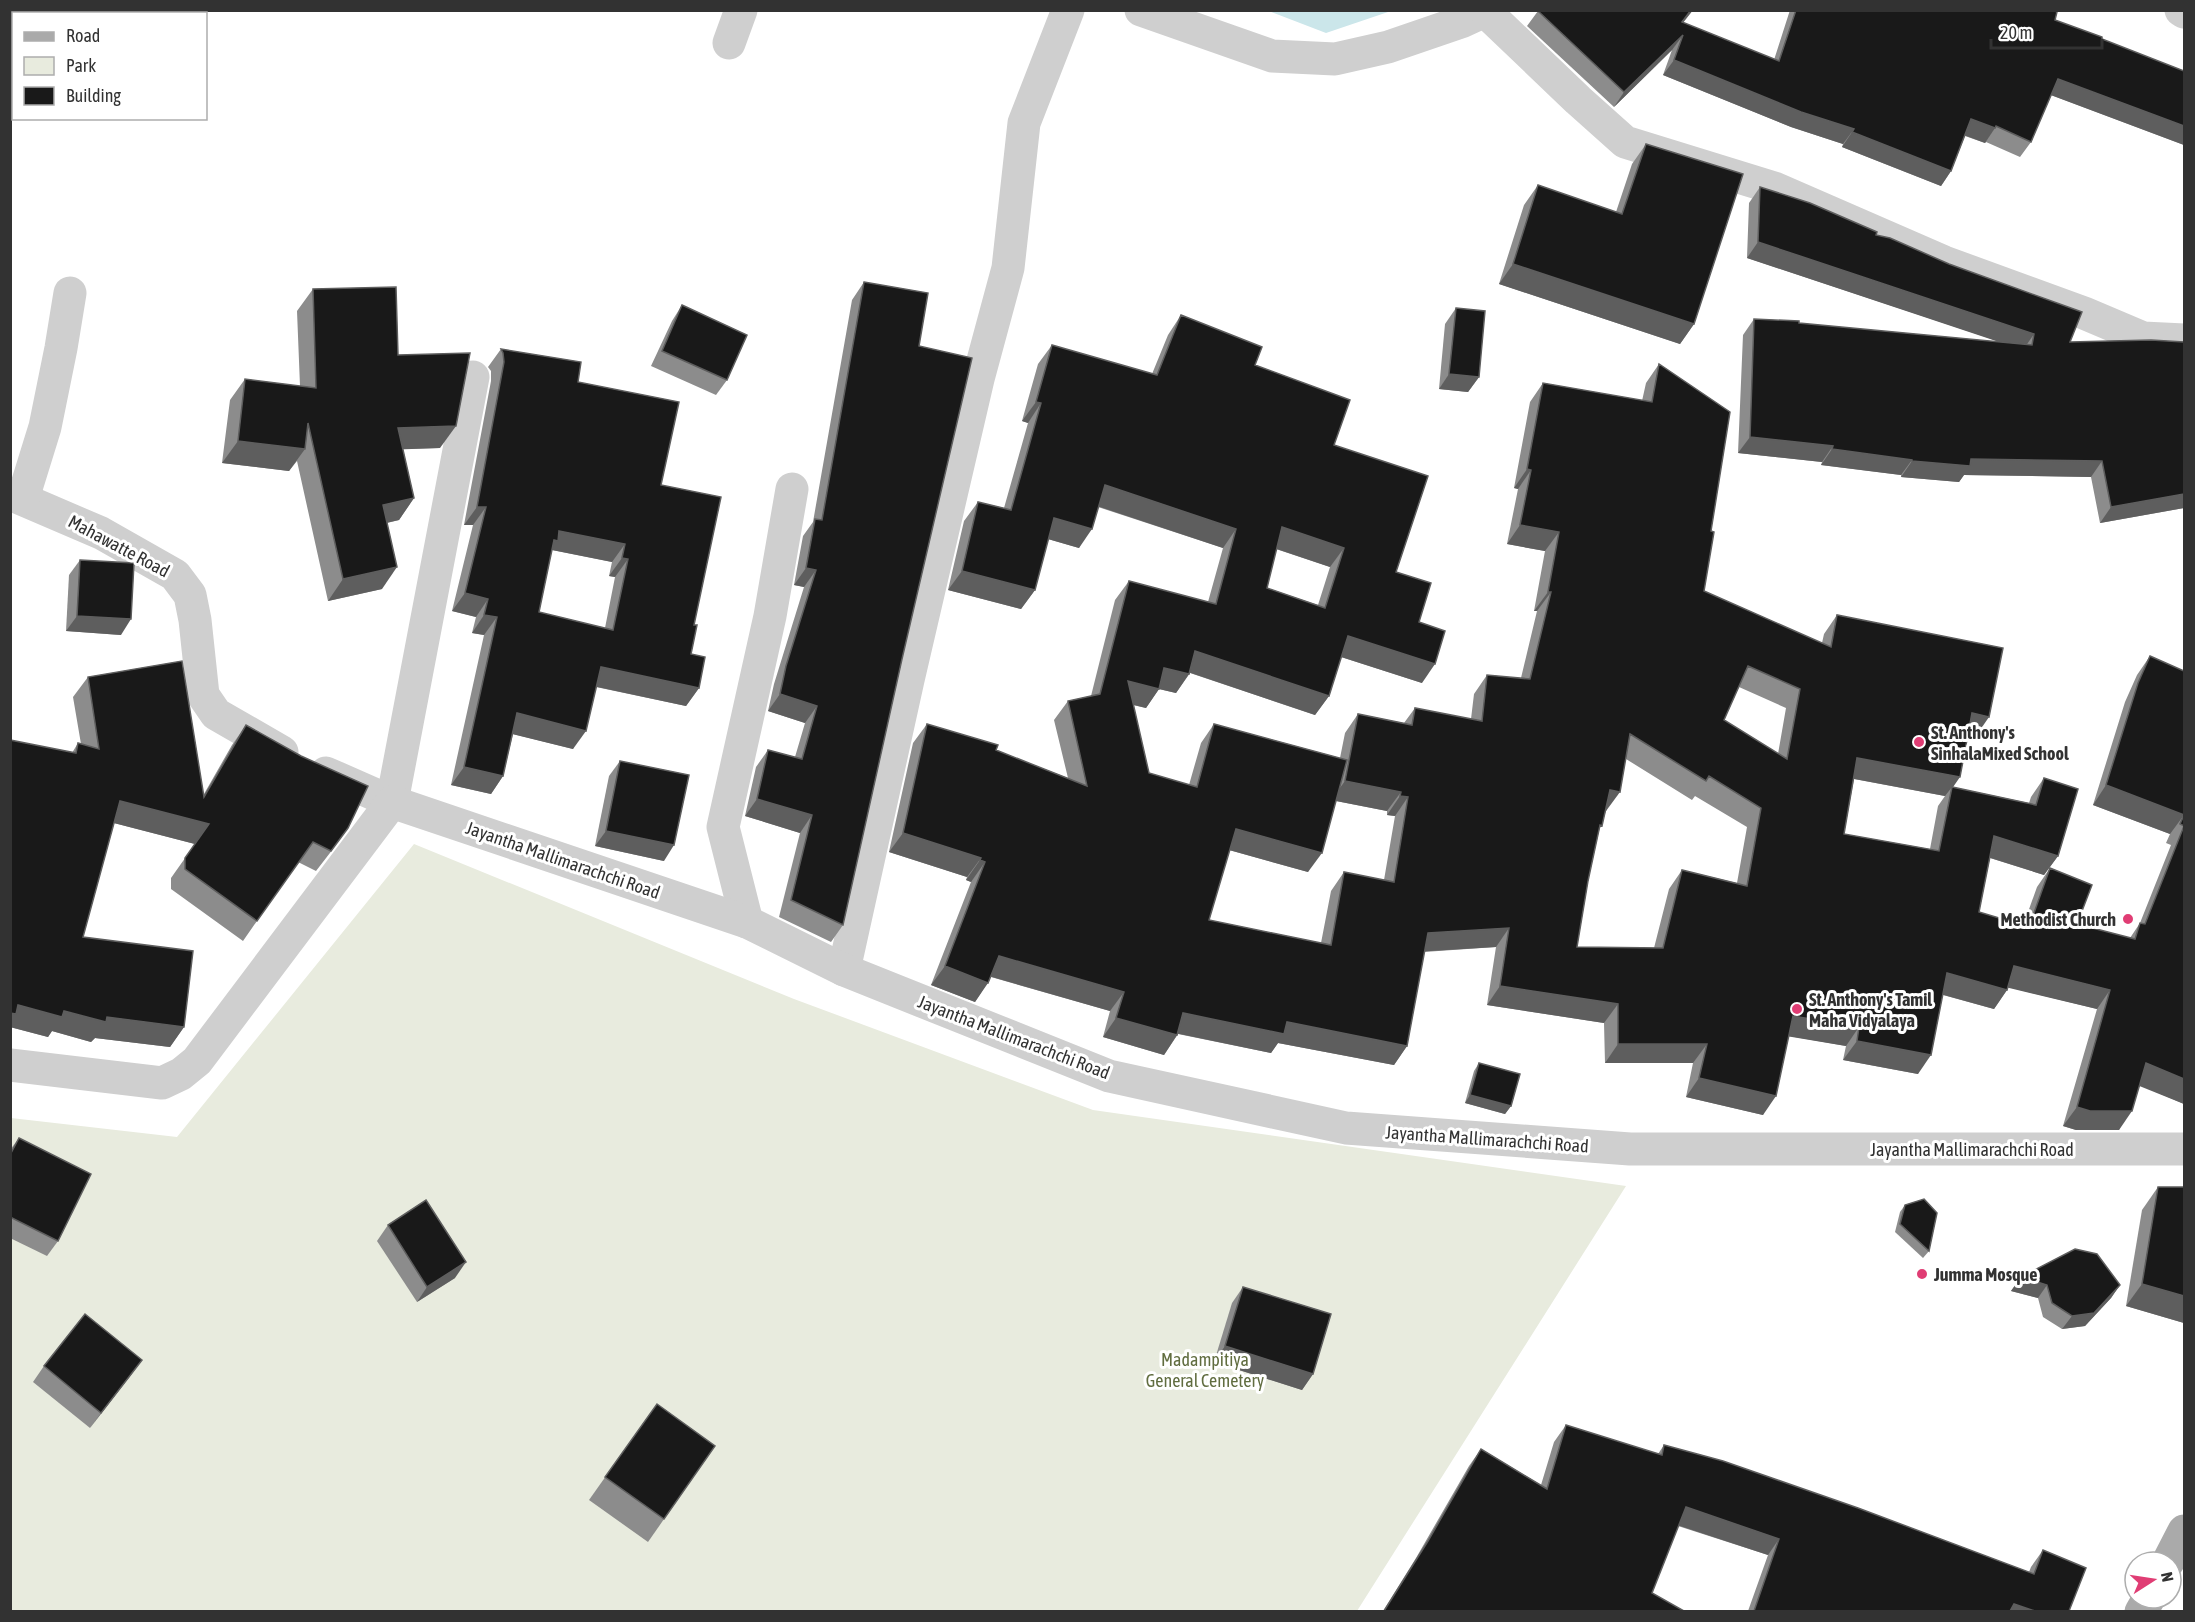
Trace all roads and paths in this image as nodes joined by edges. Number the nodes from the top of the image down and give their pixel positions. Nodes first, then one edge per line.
1 (741, 10) edge
2 (1068, 10) edge
3 (1141, 10) edge
4 (1486, 11) edge
5 (729, 43) dead end
6 (70, 293) dead end
7 (2184, 340) edge
8 (473, 377) dead end
9 (792, 489) dead end
10 (17, 496) edge
11 (392, 802) junction
12 (747, 922) junction
13 (844, 970) junction
14 (10, 1065) edge
15 (2184, 1149) edge
16 (2184, 1532) edge
17 (2174, 1550) edge

1 - 5 street
2 - 13 street
3 - 4 street
4 - 7 street
6 - 10 street
8 - 11 street
9 - 12 street
10 - 11 street, Mahawatte Road
11 - 12 street, Jayantha Mallimarachchi Road
11 - 14 street
12 - 13 street, Jayantha Mallimarachchi Road
13 - 15 street, Jayantha Mallimarachchi Road
16 - 17 main road

